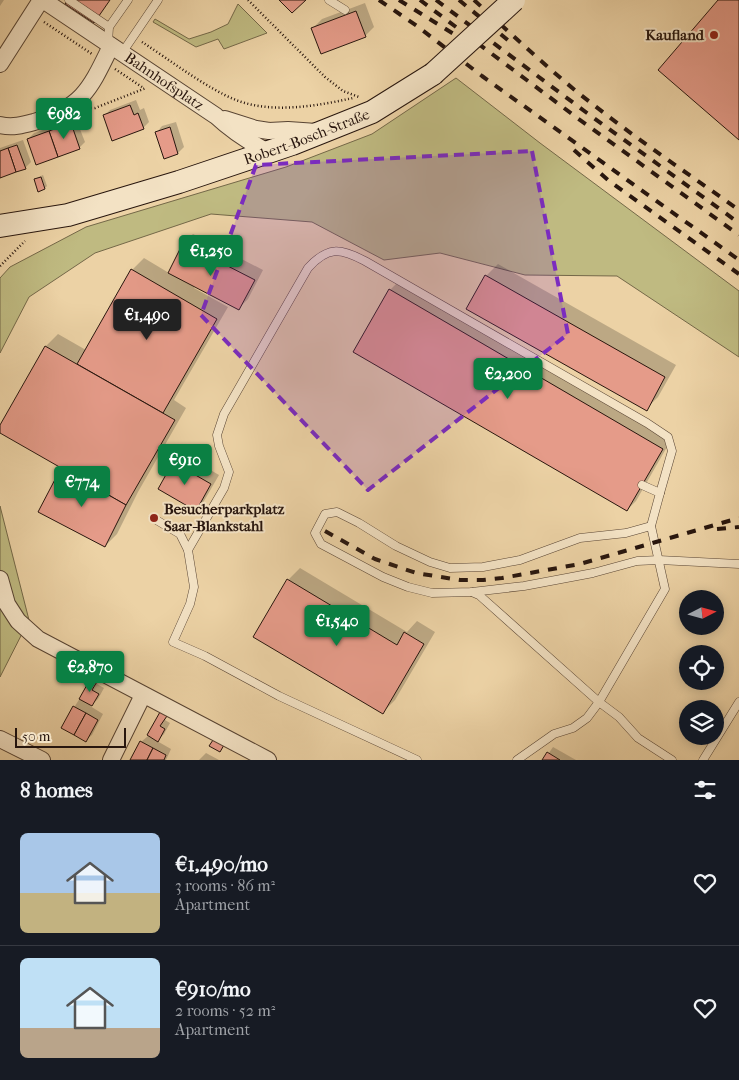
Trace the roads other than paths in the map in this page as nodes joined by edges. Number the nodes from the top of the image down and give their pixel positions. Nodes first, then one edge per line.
1 (69, 0) edge
2 (128, 0) edge
3 (158, 0) edge
4 (329, 0) edge
5 (514, 0) edge
6 (42, 3) edge
7 (345, 10) dead end
8 (113, 42) junction
9 (0, 64) edge
10 (216, 116) junction
11 (0, 125) edge
12 (321, 133) junction
13 (268, 152) junction
14 (0, 222) edge
15 (0, 226) edge
16 (29, 226) junction
17 (0, 242) edge
18 (642, 484) dead end
19 (660, 493) junction
20 (153, 518) dead end
21 (652, 526) junction
22 (188, 550) junction
23 (659, 560) junction
24 (739, 564) edge
25 (0, 579) edge
26 (472, 592) junction
27 (143, 695) junction
28 (599, 702) junction
29 (739, 702) edge
30 (4, 739) edge
31 (42, 760) edge
32 (111, 760) edge
33 (268, 760) edge
34 (417, 760) edge
35 (517, 760) edge
36 (672, 760) edge
37 (703, 760) edge

1 - 8 lane
2 - 8 lane
3 - 8 lane
4 - 7 lane
5 - 12 main road, Robert-Bosch-Straße, bridge
6 - 8 street, Bahnhofsplatz
6 - 9 street
8 - 10 street, Bahnhofsplatz
8 - 11 street, Bahnhofsplatz
10 - 12 street
10 - 13 street
12 - 13 main road, Robert-Bosch-Straße
13 - 16 main road, Robert-Bosch-Straße
14 - 16 main road
15 - 16 main road, Robert-Bosch-Straße
16 - 17 main road, Robert-Bosch-Straße
18 - 19 lane
19 - 21 lane
19 - 22 lane
20 - 22 lane
21 - 23 lane
21 - 26 lane
22 - 34 lane
23 - 24 lane
23 - 26 lane
23 - 28 lane
25 - 27 street
26 - 28 lane
27 - 32 street
27 - 33 street
28 - 35 lane
28 - 36 lane
29 - 37 lane
30 - 31 street

